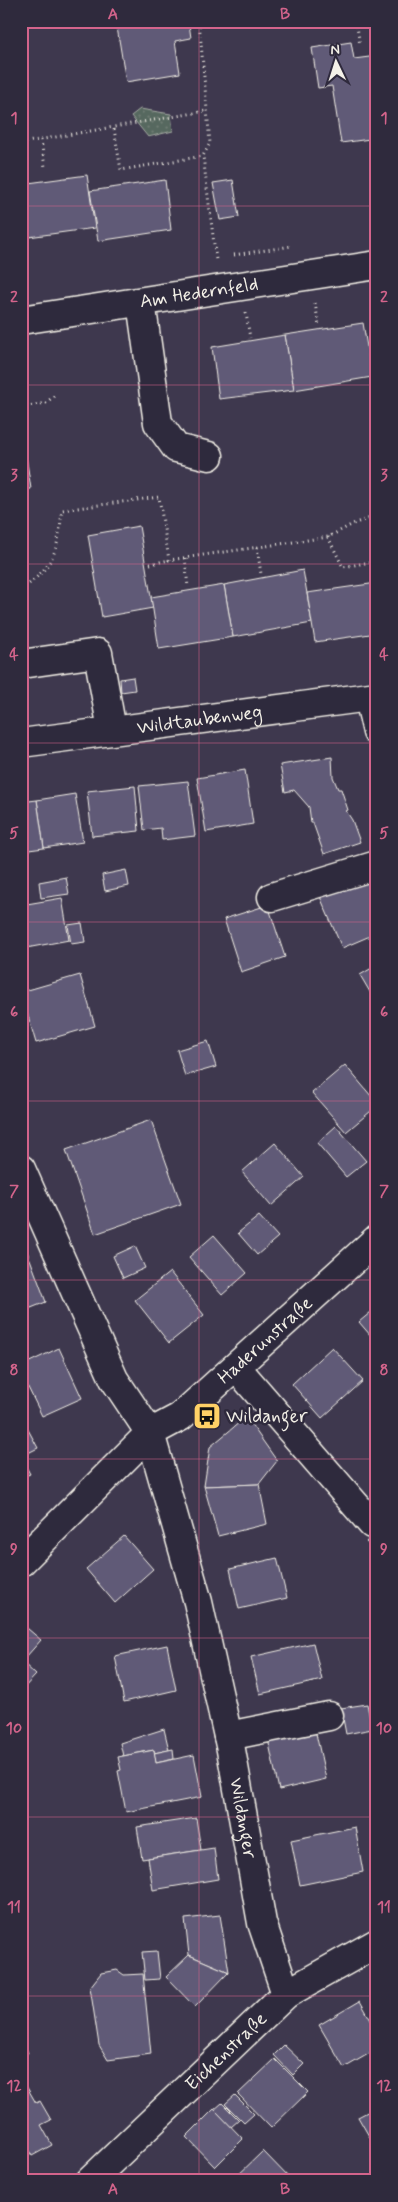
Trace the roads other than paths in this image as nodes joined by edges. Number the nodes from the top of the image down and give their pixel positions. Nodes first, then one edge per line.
1 (377, 265) edge
2 (140, 302) junction
3 (21, 320) edge
4 (209, 456) dead end
5 (21, 664) edge
6 (373, 697) edge
7 (112, 730) junction
8 (377, 732) edge
9 (21, 743) edge
10 (377, 865) edge
11 (272, 897) dead end
12 (21, 1169) edge
13 (377, 1239) edge
14 (236, 1367) junction
15 (150, 1433) junction
16 (372, 1524) dead end
17 (21, 1562) edge
18 (329, 1716) dead end
19 (228, 1736) junction
20 (376, 1945) edge
21 (286, 1994) junction
22 (90, 2181) edge

1 - 2 street, Am Hedernfeld
2 - 3 street, Am Hedernfeld
2 - 4 street
5 - 7 street
6 - 7 street, Wildtaubenweg
6 - 8 street
7 - 9 street, Wildtaubenweg
10 - 11 street
12 - 15 street, Wildanger
13 - 14 street, Haderunstraße
14 - 15 street, Haderunstraße
14 - 16 street
15 - 17 street, Haderunstraße
15 - 19 street, Wildanger
18 - 19 street
19 - 21 street, Wildanger
20 - 21 street, Eichenstraße
21 - 22 street, Eichenstraße

